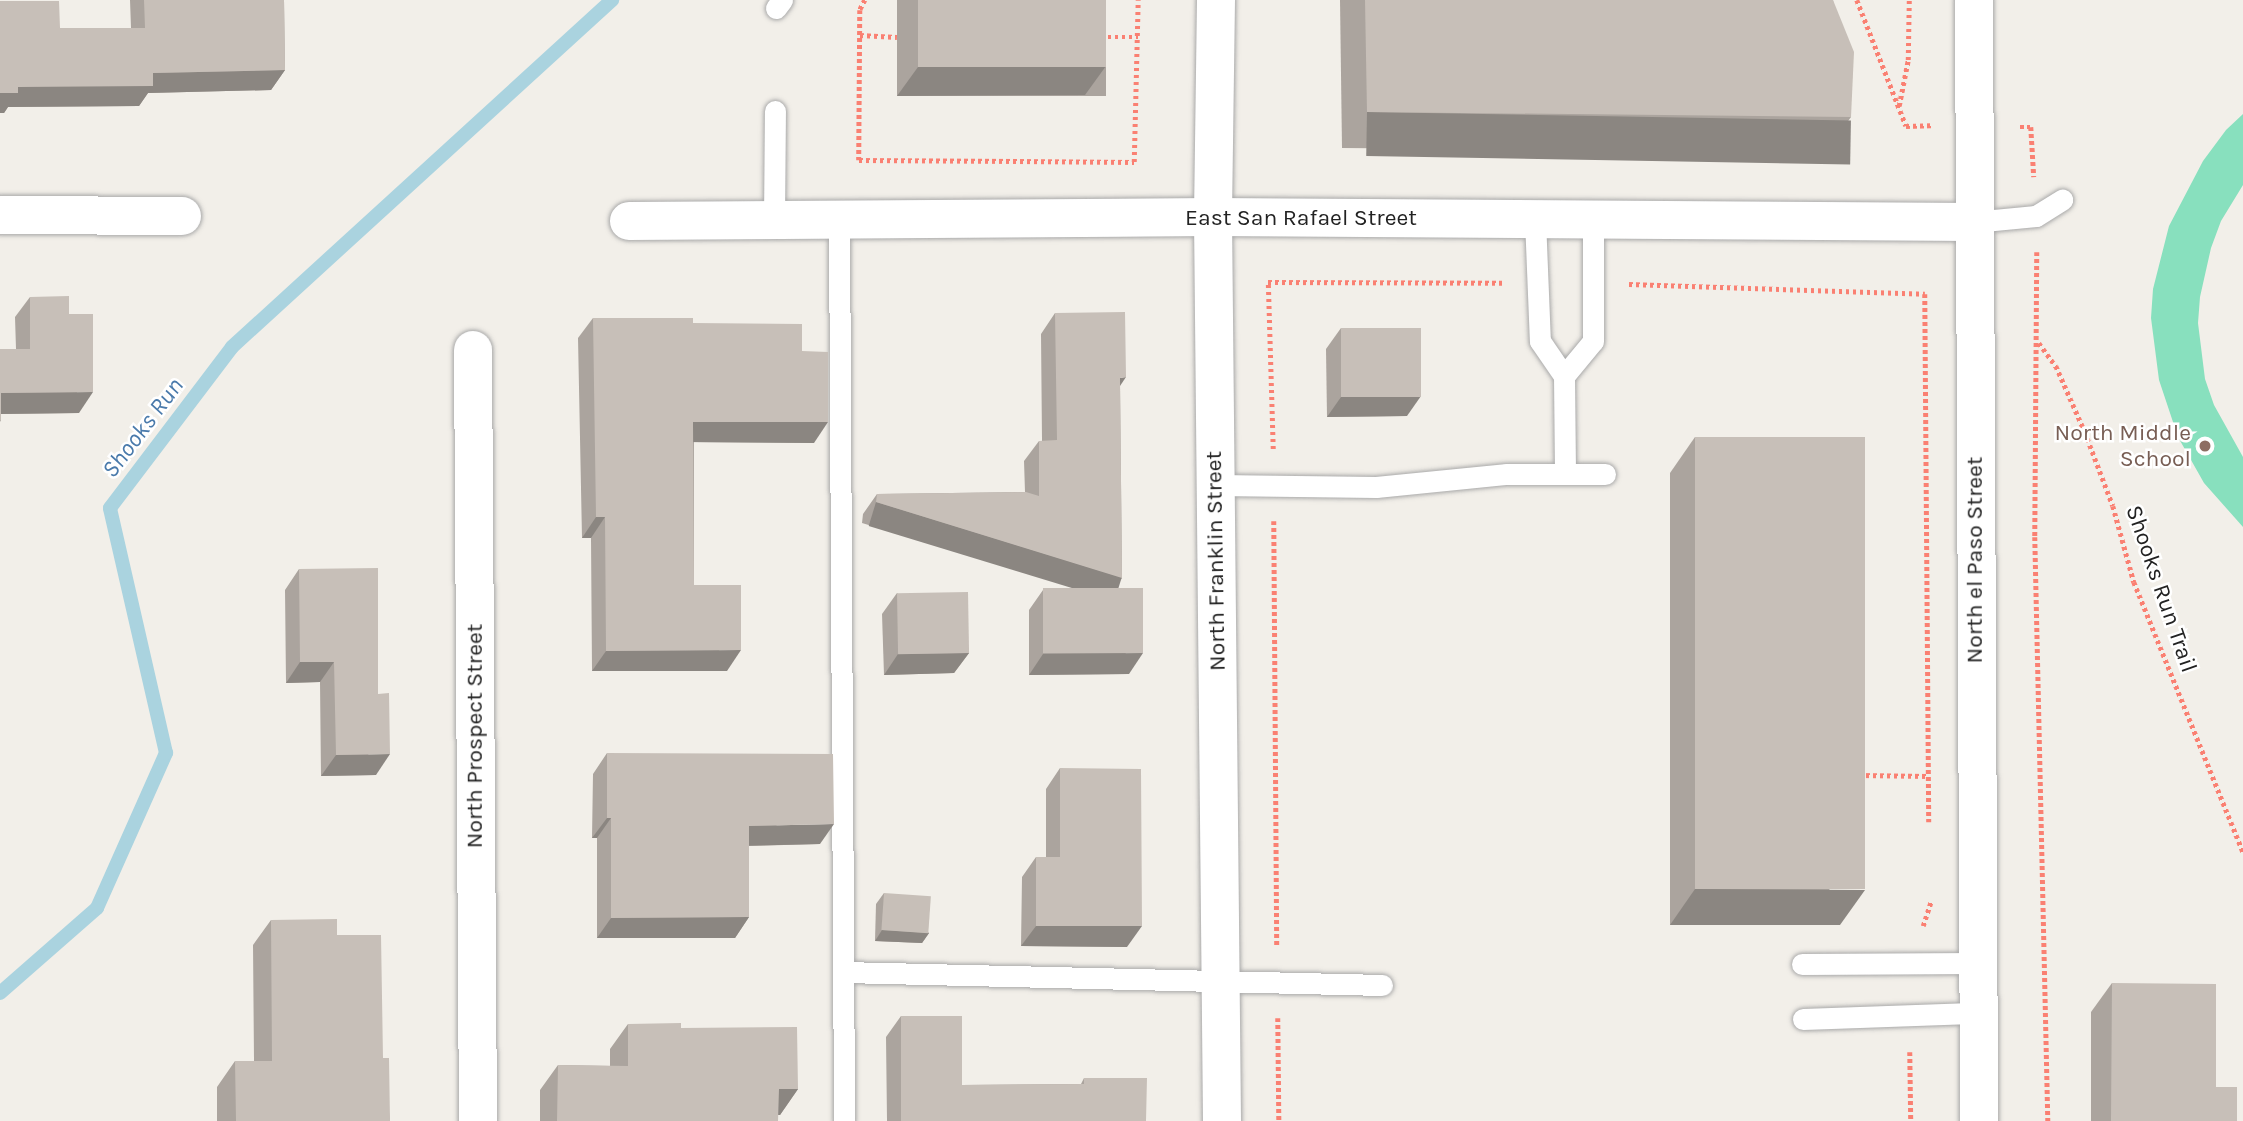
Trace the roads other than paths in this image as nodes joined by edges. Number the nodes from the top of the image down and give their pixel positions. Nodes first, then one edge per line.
1 (1216, 0) edge
2 (1974, 0) edge
3 (775, 111) dead end
4 (2062, 200) dead end
5 (0, 215) edge
6 (182, 216) dead end
7 (1213, 217) junction
8 (1535, 219) junction
9 (774, 220) junction
10 (1593, 220) junction
11 (629, 221) dead end
12 (839, 221) junction
13 (1973, 222) junction
14 (473, 350) dead end
15 (1564, 376) junction
16 (1565, 474) junction
17 (1605, 474) dead end
18 (1216, 485) junction
19 (1978, 963) junction
20 (1802, 964) dead end
21 (843, 972) junction
22 (1220, 982) junction
23 (1382, 985) dead end
24 (1979, 1013) junction
25 (1804, 1018) dead end
26 (478, 1121) edge
27 (844, 1121) edge
28 (1222, 1121) edge
29 (1979, 1121) edge

1 - 7 street, North Franklin Street
2 - 13 street, North el Paso Street
3 - 9 lane
4 - 13 lane
5 - 6 street
7 - 8 street, East San Rafael Street
7 - 12 street, East San Rafael Street
7 - 18 street, North Franklin Street
8 - 10 street, East San Rafael Street
8 - 15 lane
9 - 11 street, East San Rafael Street
9 - 12 street, East San Rafael Street
10 - 13 street, East San Rafael Street
10 - 15 lane
12 - 21 lane
13 - 19 street, North el Paso Street
14 - 26 street, North Prospect Street
15 - 16 lane
16 - 17 lane
16 - 18 lane
18 - 22 street, North Franklin Street
19 - 20 lane
19 - 24 street, North el Paso Street
21 - 22 lane
21 - 27 lane
22 - 23 lane
22 - 28 street, North Franklin Street
24 - 25 lane
24 - 29 street, North el Paso Street

